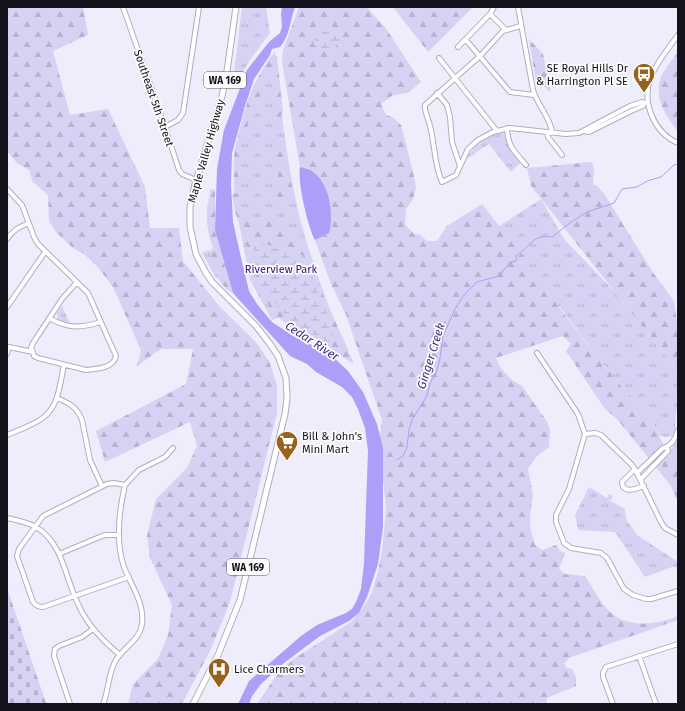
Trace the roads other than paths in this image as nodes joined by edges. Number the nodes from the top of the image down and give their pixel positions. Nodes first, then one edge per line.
1 (123, 7) edge
2 (199, 7) edge
3 (236, 7) edge
4 (494, 7) edge
5 (518, 7) edge
6 (490, 14) junction
7 (521, 26) junction
8 (506, 30) junction
9 (678, 35) edge
10 (466, 40) junction
11 (458, 48) dead end
12 (480, 56) junction
13 (439, 58) dead end
14 (455, 78) junction
15 (437, 93) junction
16 (534, 95) junction
17 (646, 102) junction
18 (165, 127) junction
19 (507, 128) junction
20 (498, 130) junction
21 (549, 132) junction
22 (678, 143) edge
23 (562, 155) dead end
24 (526, 164) dead end
25 (460, 166) junction
26 (196, 180) junction
27 (7, 189) edge
28 (28, 224) junction
29 (7, 239) edge
30 (45, 252) junction
31 (77, 282) junction
32 (7, 307) edge
33 (51, 319) junction
34 (101, 322) junction
35 (32, 352) junction
36 (537, 353) dead end
37 (7, 354) edge
38 (64, 365) junction
39 (57, 398) junction
40 (678, 430) edge
41 (585, 434) junction
42 (7, 435) edge
43 (667, 447) junction
44 (173, 448) dead end
45 (636, 471) junction
46 (641, 479) junction
47 (125, 485) junction
48 (102, 486) junction
49 (644, 486) junction
50 (7, 518) edge
51 (35, 527) junction
52 (118, 535) junction
53 (678, 535) edge
54 (59, 554) junction
55 (129, 577) junction
56 (678, 591) edge
57 (74, 596) junction
58 (93, 629) junction
59 (678, 644) edge
60 (120, 655) junction
61 (640, 656) junction
62 (70, 704) edge
63 (103, 704) edge
64 (193, 704) edge
65 (613, 704) edge
66 (656, 704) edge

1 - 18 street, Southeast 5th Street
2 - 18 street
3 - 26 main road, Maple Valley Highway / WA 169
4 - 6 street
5 - 7 street
6 - 8 street
6 - 10 street
7 - 8 street
7 - 16 street
8 - 12 street
9 - 17 street
10 - 11 street
10 - 12 street
12 - 14 street
12 - 16 street
13 - 14 street
14 - 15 street
14 - 20 street
15 - 25 street
15 - 25 street
16 - 21 street
17 - 21 street
17 - 22 street
18 - 26 street, Southeast 5th Street
19 - 20 street
19 - 21 street
19 - 24 street
20 - 25 street
21 - 23 street
26 - 64 main road, Maple Valley Highway / WA 169
27 - 28 street
28 - 29 street
28 - 30 street
30 - 31 street
30 - 32 street
31 - 33 street
31 - 34 street
33 - 34 street
33 - 35 street
34 - 38 street
35 - 37 street
35 - 38 street
36 - 41 street
38 - 39 street
39 - 42 street
39 - 48 street
40 - 43 street
41 - 45 street
41 - 56 street
43 - 45 street
43 - 46 street
44 - 47 street
45 - 46 street
45 - 49 street
46 - 49 street
47 - 48 street
47 - 52 street
48 - 51 street
49 - 53 street
50 - 51 street
51 - 54 street
51 - 57 street
52 - 54 street
52 - 55 street
54 - 57 street
55 - 57 street
55 - 60 street
57 - 58 street
58 - 60 street
58 - 62 street
59 - 61 street
60 - 63 street
61 - 65 street
61 - 66 street

